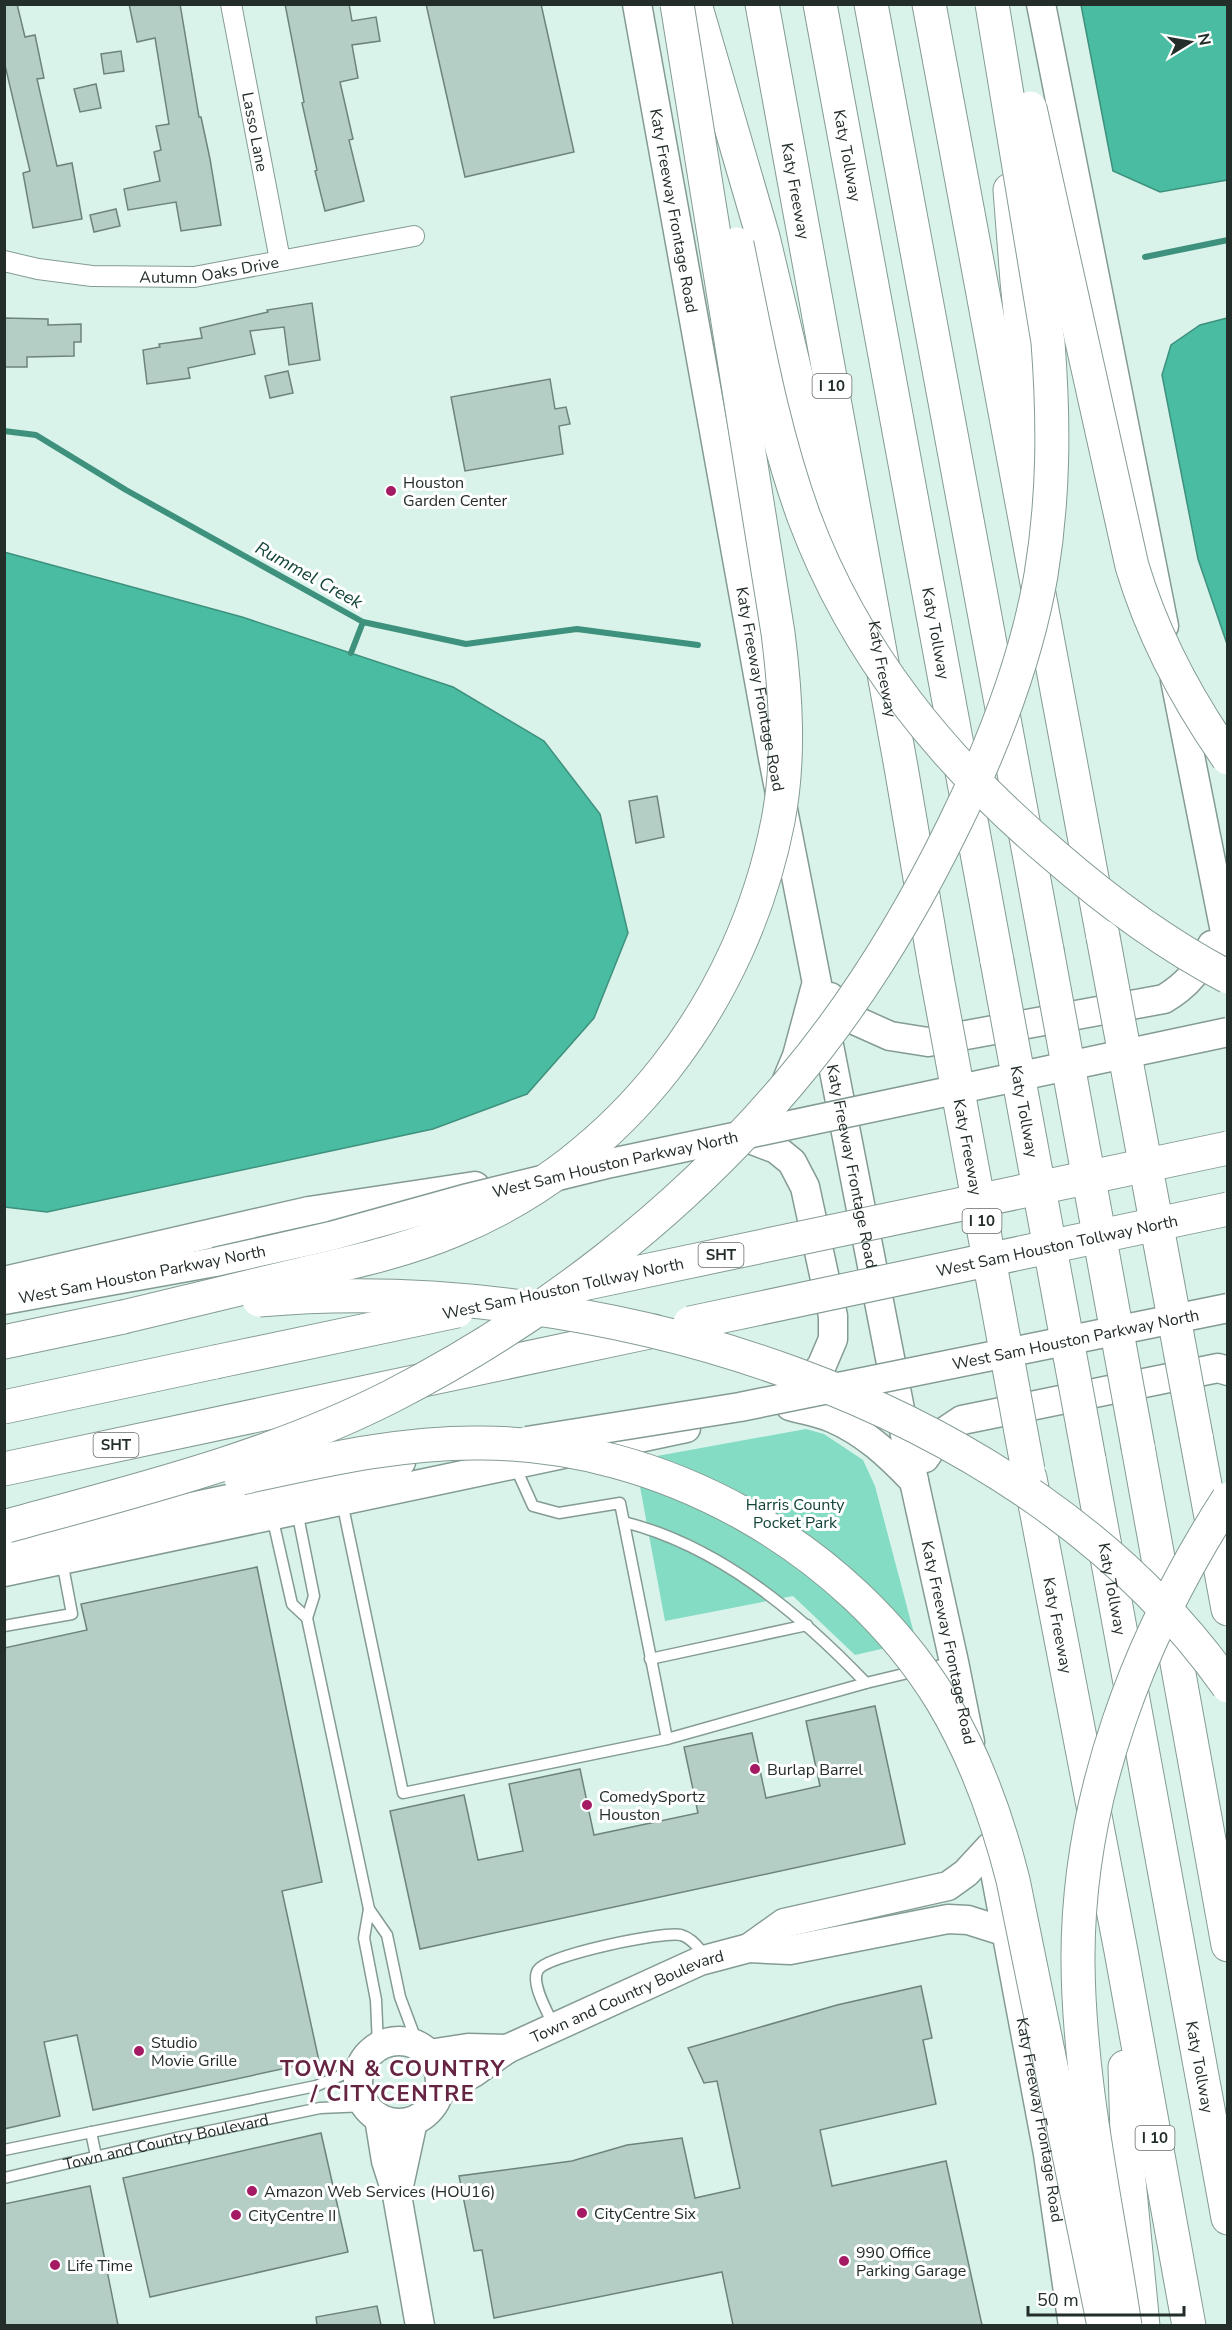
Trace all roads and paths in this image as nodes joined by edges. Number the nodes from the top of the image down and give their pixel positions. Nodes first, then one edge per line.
1 (231, 4) edge
2 (638, 4) edge
3 (677, 4) edge
4 (687, 4) edge
5 (695, 4) edge
6 (762, 4) edge
7 (820, 4) edge
8 (871, 4) edge
9 (929, 4) edge
10 (993, 4) edge
11 (998, 4) edge
12 (1008, 4) edge
13 (1041, 4) edge
14 (414, 236) dead end
15 (280, 260) junction
16 (4, 261) edge
17 (1056, 681) junction
18 (1227, 758) edge
19 (901, 767) junction
20 (1226, 934) edge
21 (1227, 977) edge
22 (817, 982) junction
23 (1227, 1032) edge
24 (1227, 1038) edge
25 (844, 1123) junction
26 (747, 1138) junction
27 (1227, 1148) edge
28 (1227, 1209) edge
29 (4, 1281) edge
30 (4, 1300) edge
31 (1227, 1308) edge
32 (1227, 1316) edge
33 (123, 1317) junction
34 (4, 1342) edge
35 (1227, 1371) edge
36 (895, 1384) junction
37 (790, 1406) junction
38 (4, 1407) edge
39 (514, 1464) junction
40 (4, 1469) edge
41 (914, 1481) junction
42 (341, 1500) junction
43 (1227, 1500) edge
44 (284, 1513) junction
45 (624, 1521) junction
46 (5, 1533) edge
47 (62, 1559) junction
48 (4, 1572) edge
49 (1225, 1587) edge
50 (1227, 1609) edge
51 (307, 1618) junction
52 (807, 1625) junction
53 (4, 1626) edge
54 (650, 1659) junction
55 (954, 1662) junction
56 (866, 1683) junction
57 (1227, 1686) edge
58 (667, 1739) junction
59 (990, 1847) junction
60 (369, 1909) junction
61 (1006, 1932) junction
62 (1227, 1945) edge
63 (749, 1948) junction
64 (1121, 1951) junction
65 (708, 1959) junction
66 (555, 2026) junction
67 (507, 2049) junction
68 (423, 2050) junction
69 (369, 2057) junction
70 (439, 2092) junction
71 (373, 2112) junction
72 (414, 2121) junction
73 (91, 2132) junction
74 (4, 2150) edge
75 (96, 2156) junction
76 (4, 2178) edge
77 (397, 2194) junction
78 (1227, 2218) edge
79 (420, 2325) edge
80 (1073, 2325) edge
81 (1104, 2325) edge
82 (1125, 2325) edge
83 (1143, 2325) edge
84 (1189, 2325) edge

1 - 15 street, Lasso Lane
2 - 22 main road, Katy Freeway Frontage Road
3 - 33 highway, bridge
4 - 21 highway, bridge
5 - 19 highway
6 - 19 highway, Katy Freeway / I 10
7 - 78 highway, Katy Tollway, bridge
8 - 62 highway, bridge
9 - 17 highway
10 - 46 highway, bridge
11 - 17 highway
12 - 18 highway, bridge
13 - 20 main road
14 - 15 street, Autumn Oaks Drive
15 - 16 street, Autumn Oaks Drive
17 - 49 highway, bridge
19 - 64 highway, Katy Freeway / I 10, bridge
20 - 22 main road
22 - 25 main road, Katy Freeway Frontage Road
22 - 26 main road
23 - 30 main road, West Sam Houston Parkway North, bridge
24 - 25 main road
25 - 26 main road
25 - 36 main road, Katy Freeway Frontage Road
26 - 29 main road
26 - 37 main road
27 - 38 highway, West Sam Houston Tollway North / SHT, bridge
28 - 40 highway, West Sam Houston Tollway North / SHT, bridge
31 - 46 main road, West Sam Houston Parkway North, bridge
32 - 36 main road
33 - 34 highway
33 - 57 highway, bridge
35 - 41 main road
36 - 37 main road
36 - 41 main road, Katy Freeway Frontage Road
37 - 39 main road
37 - 41 main road
39 - 42 main road
39 - 45 lane
41 - 55 main road, Katy Freeway Frontage Road
42 - 44 main road
42 - 58 lane
43 - 82 highway, bridge
44 - 47 main road
44 - 51 lane
44 - 51 lane
45 - 52 lane
45 - 54 lane
46 - 81 highway, bridge
47 - 48 main road
47 - 53 lane
49 - 50 highway
51 - 60 lane
52 - 54 lane
52 - 56 lane
54 - 58 lane
55 - 56 lane
55 - 59 main road, Katy Freeway Frontage Road
56 - 58 lane
59 - 61 main road, Katy Freeway Frontage Road
59 - 63 main road, Town and Country Boulevard
60 - 68 lane
60 - 69 lane
61 - 63 main road, Town and Country Boulevard
61 - 80 main road, Katy Freeway Frontage Road
63 - 65 main road, Town and Country Boulevard
64 - 83 highway
64 - 84 highway, Katy Freeway / I 10
65 - 66 main road, Town and Country Boulevard
65 - 66 lane
66 - 67 main road, Town and Country Boulevard
67 - 68 main road, Town and Country Boulevard
67 - 70 main road, Town and Country Boulevard
68 - 69 main road, Town and Country Boulevard
68 - 70 main road
69 - 71 main road
69 - 73 lane, Town and Country Boulevard
70 - 72 main road, Town and Country Boulevard
71 - 72 main road, Town and Country Boulevard
71 - 75 lane, Town and Country Boulevard
71 - 77 main road
72 - 77 main road
73 - 74 lane, Town and Country Boulevard
73 - 75 lane
75 - 76 lane, Town and Country Boulevard
77 - 79 main road

